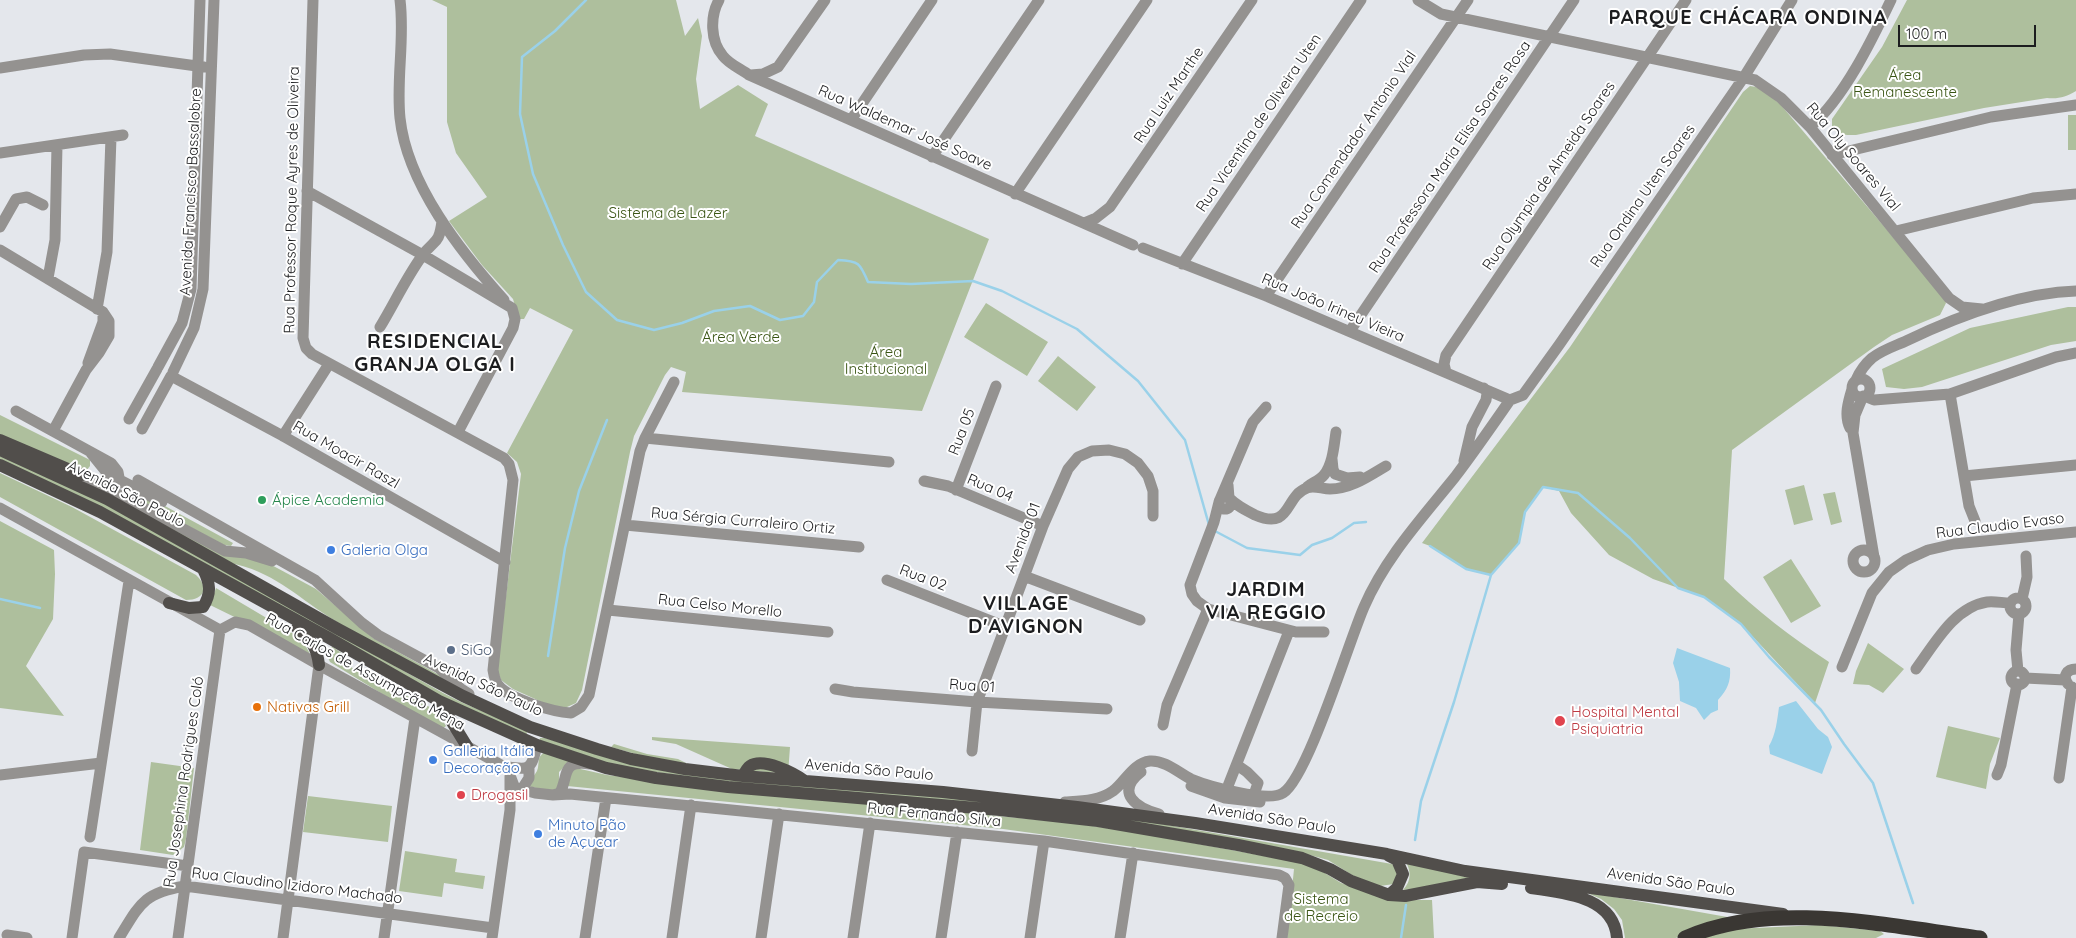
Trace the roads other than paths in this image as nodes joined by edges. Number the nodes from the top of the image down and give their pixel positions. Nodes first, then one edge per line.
1 (200, 0) edge
2 (214, 0) edge
3 (313, 0) edge
4 (400, 0) edge
5 (719, 0) edge
6 (825, 0) edge
7 (932, 0) edge
8 (1038, 0) edge
9 (1147, 0) edge
10 (1252, 0) edge
11 (1361, 0) edge
12 (1418, 0) edge
13 (1468, 0) edge
14 (1574, 0) edge
15 (1686, 0) edge
16 (1792, 0) edge
17 (1891, 0) edge
18 (1456, 18) junction
19 (1549, 36) junction
20 (1648, 58) junction
21 (196, 66) junction
22 (778, 67) junction
23 (0, 68) edge
24 (211, 68) junction
25 (749, 75) junction
26 (1744, 77) junction
27 (786, 92) junction
28 (2076, 105) edge
29 (850, 120) junction
30 (1810, 126) junction
31 (124, 135) dead end
32 (111, 137) junction
33 (57, 145) junction
34 (0, 153) edge
35 (1832, 155) junction
36 (932, 157) junction
37 (1015, 194) junction
38 (2076, 194) edge
39 (307, 197) junction
40 (44, 205) dead end
41 (1110, 207) junction
42 (442, 221) junction
43 (1084, 223) junction
44 (0, 227) edge
45 (1896, 231) junction
46 (1104, 232) junction
47 (1138, 247) joint
48 (0, 250) edge
49 (423, 255) junction
50 (1182, 264) junction
51 (48, 278) junction
52 (2076, 291) edge
53 (1266, 296) junction
54 (1949, 298) junction
55 (512, 308) junction
56 (1982, 309) junction
57 (100, 311) junction
58 (1942, 323) junction
59 (380, 327) dead end
60 (1350, 331) junction
61 (1886, 351) junction
62 (2076, 353) edge
63 (328, 364) junction
64 (158, 368) junction
65 (1446, 372) junction
66 (172, 374) junction
67 (674, 382) dead end
68 (1854, 384) junction
69 (996, 386) dead end
70 (1484, 388) junction
71 (1867, 390) junction
72 (1950, 394) junction
73 (1510, 400) junction
74 (1266, 407) dead end
75 (16, 411) dead end
76 (129, 419) dead end
77 (142, 429) dead end
78 (53, 431) junction
79 (458, 432) junction
80 (1336, 432) dead end
81 (1853, 433) junction
82 (283, 436) junction
83 (645, 438) junction
84 (0, 440) edge
85 (0, 450) edge
86 (102, 462) junction
87 (889, 462) dead end
88 (1464, 465) junction
89 (0, 466) edge
90 (1386, 466) dead end
91 (2076, 466) edge
92 (1372, 474) junction
93 (82, 475) junction
94 (1327, 475) junction
95 (1964, 476) junction
96 (120, 480) junction
97 (138, 480) dead end
98 (924, 481) dead end
99 (1330, 489) junction
100 (956, 490) junction
101 (1304, 490) junction
102 (1226, 503) junction
103 (140, 504) junction
104 (0, 508) edge
105 (1153, 516) dead end
106 (1975, 521) dead end
107 (625, 524) junction
108 (1043, 526) junction
109 (2076, 532) edge
110 (859, 546) dead end
111 (257, 547) junction
112 (1870, 550) dead end
113 (2026, 556) dead end
114 (505, 562) junction
115 (203, 568) junction
116 (1024, 576) junction
117 (315, 580) junction
118 (887, 580) dead end
119 (129, 581) junction
120 (2016, 601) junction
121 (168, 603) junction
122 (262, 603) junction
123 (1208, 609) junction
124 (608, 610) junction
125 (1140, 620) dead end
126 (1004, 626) junction
127 (220, 630) junction
128 (1289, 631) junction
129 (828, 632) dead end
130 (1324, 632) dead end
131 (319, 666) junction
132 (1842, 666) dead end
133 (1916, 669) dead end
134 (2076, 669) edge
135 (2020, 678) junction
136 (2071, 684) edge
137 (835, 689) dead end
138 (439, 701) junction
139 (977, 702) junction
140 (1107, 709) dead end
141 (494, 710) junction
142 (415, 718) junction
143 (1163, 725) dead end
144 (530, 727) junction
145 (537, 745) junction
146 (468, 748) junction
147 (972, 751) dead end
148 (101, 763) junction
149 (1237, 765) junction
150 (503, 766) junction
151 (529, 767) junction
152 (606, 768) junction
153 (0, 775) edge
154 (1997, 775) dead end
155 (2059, 778) dead end
156 (1188, 785) junction
157 (518, 786) junction
158 (1227, 789) junction
159 (566, 791) junction
160 (606, 798) junction
161 (1253, 798) junction
162 (1044, 803) junction
163 (691, 805) junction
164 (510, 810) junction
165 (779, 814) junction
166 (870, 823) junction
167 (1195, 823) junction
168 (957, 832) junction
169 (90, 837) dead end
170 (1044, 841) junction
171 (1133, 853) junction
172 (1387, 854) junction
173 (188, 866) junction
174 (185, 886) junction
175 (1389, 895) junction
176 (288, 900) junction
177 (388, 913) junction
178 (1801, 916) junction
179 (492, 933) edge
180 (7, 935) dead end
181 (27, 938) edge
182 (72, 938) edge
183 (119, 938) edge
184 (178, 938) edge
185 (283, 938) edge
186 (384, 938) edge
187 (585, 938) edge
188 (672, 938) edge
189 (761, 938) edge
190 (853, 938) edge
191 (941, 938) edge
192 (1030, 938) edge
193 (1120, 938) edge
194 (1282, 938) edge
195 (1617, 938) edge
196 (1685, 938) edge
197 (1980, 938) edge

1 - 21 street, Avenida Francisco Bassalobre
2 - 24 street, Avenida Francisco Bassalobre
3 - 39 street, Rua Professor Roque Ayres de Oliveira
4 - 42 street
5 - 25 street, Rua Waldemar José Soave
6 - 22 street
7 - 29 street
8 - 36 street
9 - 37 street
10 - 41 street, Rua Luiz Marthe
11 - 50 street, Rua Vicentina de Oliveira Uten
12 - 18 street, Rua Oly Soares Vial
13 - 18 street, Rua Comendador Antonio Vial
14 - 19 street, Rua Professora Maria Elisa Soares Rosa
15 - 20 street, Rua Olympia de Almeida Soares
16 - 26 street, Rua Ondina Uten Soares
17 - 30 street
18 - 19 street, Rua Oly Soares Vial
18 - 53 street, Rua Comendador Antonio Vial
19 - 20 street, Rua Oly Soares Vial
19 - 60 street, Rua Professora Maria Elisa Soares Rosa
20 - 26 street, Rua Oly Soares Vial
20 - 65 street, Rua Olympia de Almeida Soares
21 - 23 street
21 - 24 street, Avenida Francisco Bassalobre
21 - 64 street, Avenida Francisco Bassalobre
22 - 25 street
22 - 27 street
24 - 66 street, Avenida Francisco Bassalobre
25 - 27 street, Rua Waldemar José Soave
26 - 30 street, Rua Oly Soares Vial
26 - 73 street, Rua Ondina Uten Soares
27 - 29 street, Rua Waldemar José Soave
28 - 35 street
29 - 36 street, Rua Waldemar José Soave
30 - 35 street, Rua Oly Soares Vial
31 - 32 street
32 - 33 street
32 - 57 street
33 - 34 street
33 - 51 street
35 - 45 street, Rua Oly Soares Vial
36 - 37 street, Rua Waldemar José Soave
37 - 43 street, Rua Waldemar José Soave
38 - 45 street
39 - 49 street
39 - 63 street, Rua Professor Roque Ayres de Oliveira
40 - 44 street
41 - 43 street
41 - 46 street
42 - 49 street
42 - 55 street
43 - 46 street, Rua Waldemar José Soave
45 - 54 street, Rua Oly Soares Vial
46 - 47 street, Rua Waldemar José Soave
47 - 50 street, Rua João Irineu Vieira
48 - 51 street
49 - 55 street
49 - 59 street
50 - 53 street, Rua João Irineu Vieira
51 - 57 street
52 - 56 street
53 - 60 street, Rua João Irineu Vieira
54 - 56 street, Rua Oly Soares Vial
54 - 58 street
55 - 79 street
56 - 58 street
57 - 78 street
58 - 61 street
60 - 65 street, Rua João Irineu Vieira
61 - 68 street
61 - 71 street
62 - 72 street
63 - 79 street, Rua Professor Roque Ayres de Oliveira
63 - 82 street
64 - 66 street, Rua Moacir Raszl
64 - 76 street, Avenida Francisco Bassalobre
65 - 70 street, Rua João Irineu Vieira
66 - 77 street, Avenida Francisco Bassalobre
66 - 82 street, Rua Moacir Raszl
67 - 83 street
68 - 71 street
68 - 71 street
68 - 81 street
69 - 100 street, Rua 05
70 - 73 street, Rua João Irineu Vieira
70 - 88 street
71 - 72 street
71 - 81 street
72 - 95 street
73 - 88 street, Rua Ondina Uten Soares
74 - 102 street
75 - 78 street
78 - 86 street
79 - 114 street, Rua Professor Roque Ayres de Oliveira
80 - 94 street
81 - 112 street
82 - 114 street, Rua Moacir Raszl
83 - 87 street
83 - 107 street
84 - 93 main road
85 - 141 main road, Avenida São Paulo
86 - 93 street
86 - 96 street
88 - 161 street, Rua Ondina Uten Soares
89 - 115 main road, Avenida São Paulo
90 - 92 street
91 - 95 street
92 - 94 street
92 - 99 street
93 - 103 street
94 - 99 street
94 - 101 street
95 - 106 street
96 - 103 street
96 - 111 street
97 - 111 street
98 - 100 street, Rua 04
99 - 101 street
100 - 108 street, Rua 04
101 - 102 street
102 - 123 street
103 - 117 street
104 - 119 street
105 - 108 street, Avenida 01
107 - 110 street, Rua Sérgia Curraleiro Ortiz
107 - 124 street
108 - 116 street, Avenida 01
109 - 132 street, Rua Claudio Evaso
111 - 117 street
113 - 120 street
114 - 124 street, Rua Professor Roque Ayres de Oliveira
115 - 121 main road
115 - 122 main road, Avenida São Paulo
116 - 125 street
116 - 126 street, Avenida 01
117 - 141 street
118 - 126 street, Rua 02
119 - 121 street
119 - 148 street
120 - 133 street
120 - 135 street
121 - 127 street
122 - 131 main road
122 - 138 main road, Avenida São Paulo
123 - 128 street
123 - 143 street
124 - 129 street, Rua Celso Morello
126 - 139 street, Avenida 01
127 - 131 street, Rua Carlos de Assumpção Mena
127 - 173 street, Rua Josephina Rodrigues Coló
128 - 130 street
128 - 149 street
131 - 142 street, Rua Carlos de Assumpção Mena
131 - 176 street
134 - 136 street
135 - 136 street
135 - 154 street
136 - 155 street
137 - 139 street, Rua 01
138 - 145 main road, Avenida São Paulo
138 - 146 main road
139 - 140 street, Rua 01
139 - 147 street, Avenida 01
141 - 144 main road, Avenida São Paulo
142 - 146 street, Rua Carlos de Assumpção Mena
142 - 177 street
144 - 145 main road
144 - 162 main road, Avenida São Paulo
145 - 151 street
145 - 152 main road, Avenida São Paulo
146 - 150 street, Rua Carlos de Assumpção Mena
148 - 153 street
148 - 169 street
149 - 158 street
149 - 161 street
150 - 151 street
150 - 157 street
151 - 157 street
152 - 159 street
152 - 175 main road, Avenida São Paulo
156 - 158 street
156 - 161 street
156 - 167 street
157 - 159 street, Rua Fernando Silva
157 - 164 street
157 - 164 street
158 - 161 street
158 - 162 street
159 - 160 street, Rua Fernando Silva
160 - 163 street, Rua Fernando Silva
160 - 187 street
162 - 167 main road, Avenida São Paulo
163 - 165 street, Rua Fernando Silva
163 - 188 street
164 - 179 street
165 - 166 street, Rua Fernando Silva
165 - 189 street
166 - 168 street, Rua Fernando Silva
166 - 190 street
167 - 172 main road, Avenida São Paulo
168 - 170 street, Rua Fernando Silva
168 - 191 street
170 - 171 street, Rua Fernando Silva
170 - 192 street
171 - 193 street
171 - 194 street, Rua Fernando Silva
172 - 175 main road
172 - 178 main road, Avenida São Paulo
173 - 174 street, Rua Josephina Rodrigues Coló
173 - 182 street
174 - 176 street, Rua Claudino Izidoro Machado
174 - 183 street, Rua Claudino Izidoro Machado
174 - 184 street, Rua Josephina Rodrigues Coló
175 - 195 main road, Avenida São Paulo
176 - 177 street, Rua Claudino Izidoro Machado
176 - 185 street
177 - 179 street, Rua Claudino Izidoro Machado
177 - 186 street
178 - 196 highway
178 - 197 highway
180 - 181 street

